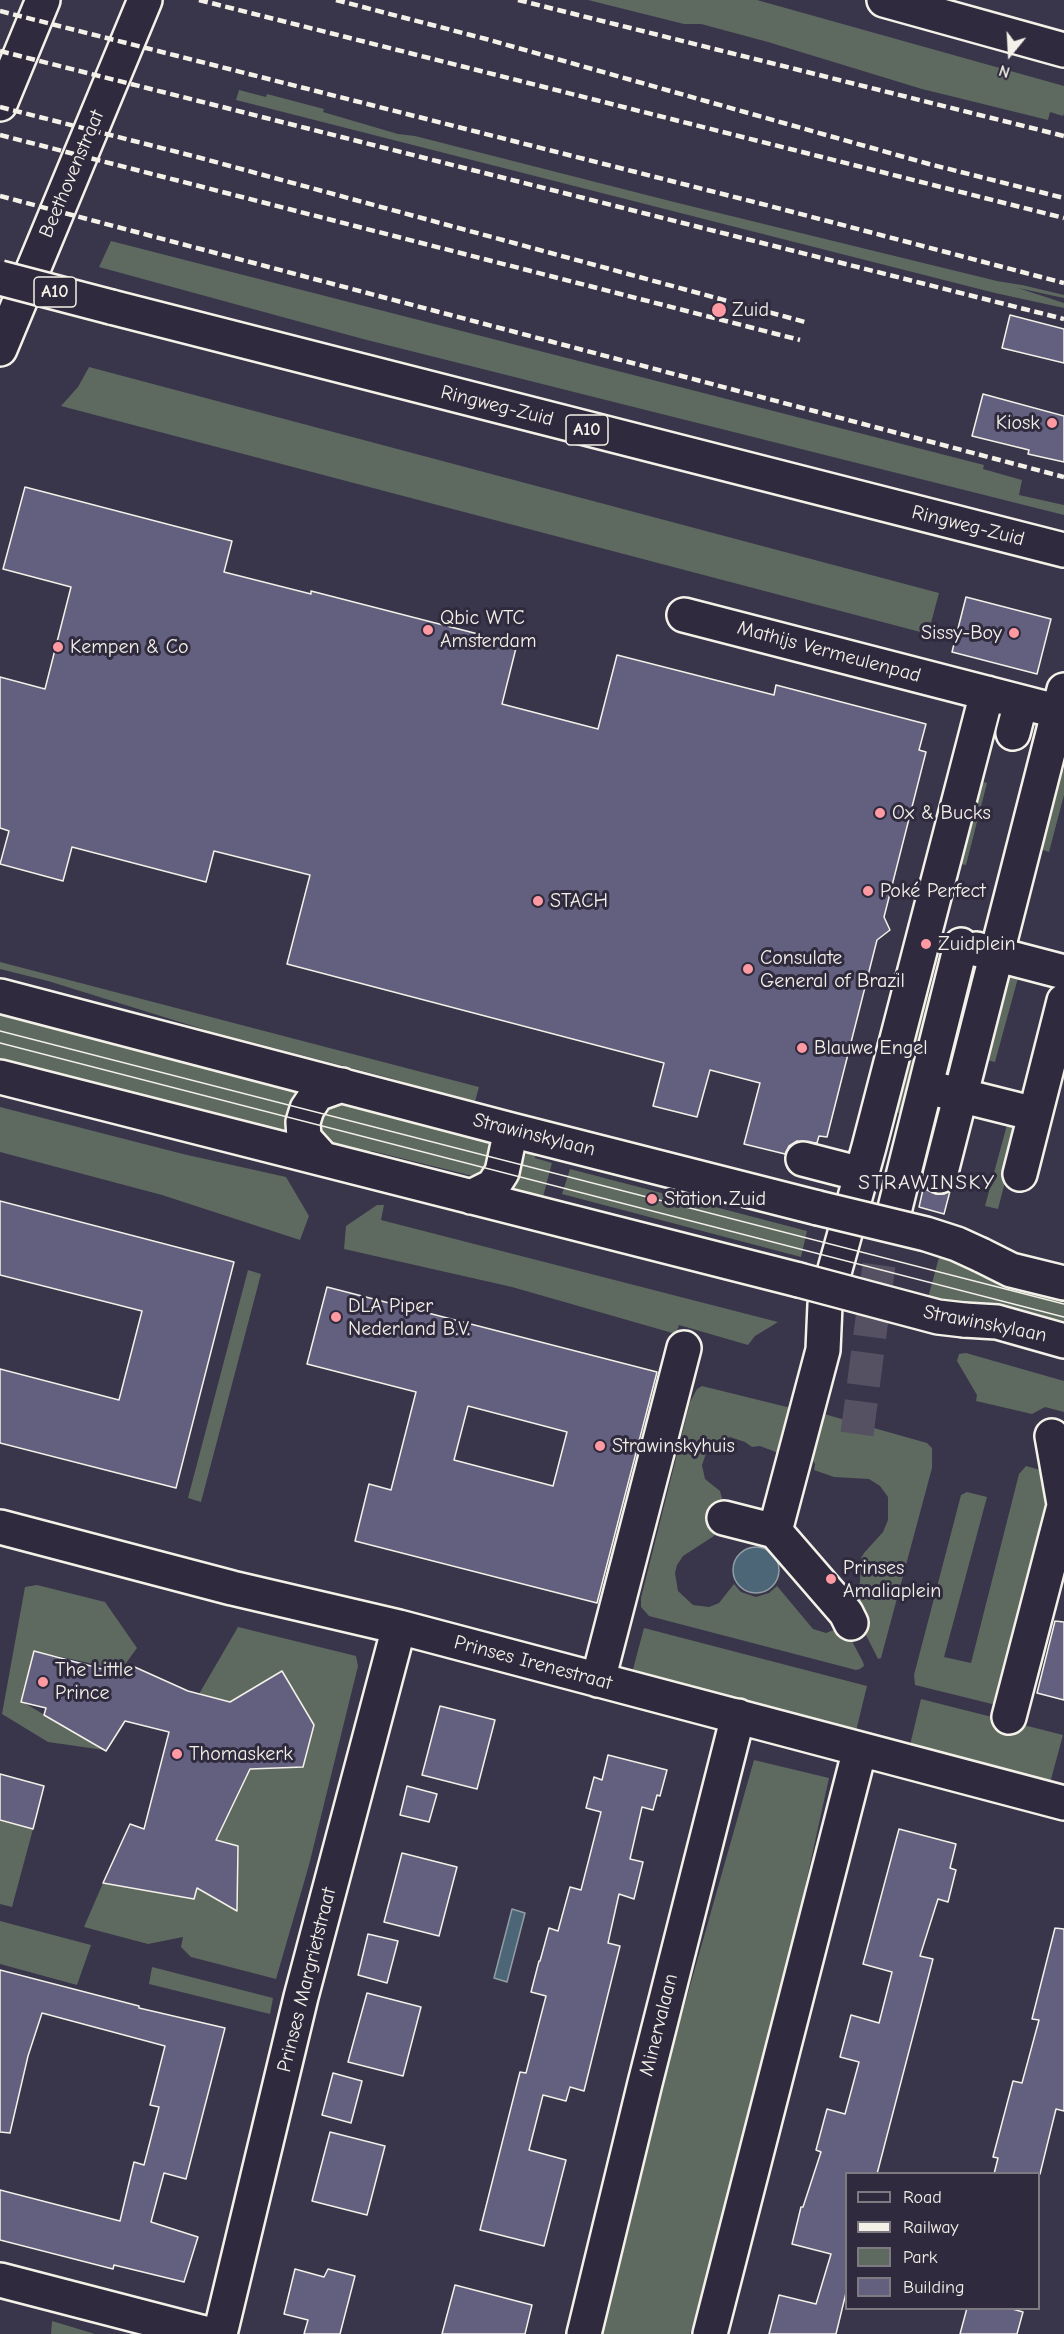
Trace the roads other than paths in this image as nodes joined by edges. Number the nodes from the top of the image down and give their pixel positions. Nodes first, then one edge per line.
1 (43, 0) edge
2 (144, 0) edge
3 (884, 0) edge
4 (1064, 50) edge
5 (0, 104) edge
6 (0, 278) edge
7 (0, 349) edge
8 (1064, 550) edge
9 (684, 615) dead end
10 (980, 691) junction
11 (1021, 702) junction
12 (1062, 705) edge
13 (1014, 733) dead end
14 (925, 935) junction
15 (961, 945) junction
16 (998, 955) junction
17 (1064, 972) edge
18 (0, 996) edge
19 (1064, 1001) edge
20 (0, 1077) edge
21 (342, 1085) junction
22 (926, 1087) junction
23 (961, 1096) junction
24 (1035, 1114) junction
25 (511, 1130) junction
26 (907, 1157) junction
27 (322, 1158) junction
28 (803, 1159) dead end
29 (865, 1161) junction
30 (1020, 1174) dead end
31 (471, 1197) junction
32 (892, 1220) dead end
33 (1064, 1283) edge
34 (1064, 1341) edge
35 (684, 1348) dead end
36 (1052, 1436) dead end
37 (1064, 1505) edge
38 (724, 1518) dead end
39 (0, 1527) edge
40 (775, 1531) junction
41 (851, 1623) dead end
42 (399, 1627) junction
43 (598, 1680) junction
44 (738, 1716) junction
45 (1009, 1717) dead end
46 (860, 1749) junction
47 (1064, 1803) edge
48 (0, 2280) edge
49 (208, 2334) edge
50 (220, 2334) edge
51 (584, 2334) edge
52 (710, 2334) edge

1 - 5 main road
2 - 7 main road, Beethovenstraat
3 - 4 main road
6 - 8 main road, Ringweg-Zuid / A10, bridge
9 - 10 main road, Mathijs Vermeulenpad
10 - 11 main road
10 - 14 main road
11 - 12 main road
11 - 13 main road
12 - 16 main road
14 - 15 main road
14 - 29 main road
15 - 16 main road
15 - 22 main road
16 - 17 main road
16 - 23 main road
18 - 21 main road, Strawinskylaan
19 - 24 main road
20 - 27 main road, Strawinskylaan
21 - 25 main road, Strawinskylaan
21 - 27 main road
22 - 23 main road
22 - 26 main road
23 - 24 main road
23 - 26 main road
24 - 30 main road
25 - 31 main road
25 - 33 main road, Strawinskylaan, bridge
26 - 29 main road
26 - 32 main road
27 - 31 main road, Strawinskylaan
28 - 29 main road
29 - 40 main road
31 - 34 main road, Strawinskylaan, bridge
35 - 43 main road
36 - 37 main road
37 - 45 main road
38 - 40 main road
39 - 42 main road, Prinses Irenestraat
40 - 41 main road
42 - 43 main road, Prinses Irenestraat
42 - 50 main road, Prinses Margrietstraat
43 - 44 main road, Prinses Irenestraat
44 - 46 main road, Prinses Irenestraat
44 - 51 main road, Minervalaan
46 - 47 main road, Prinses Irenestraat
46 - 52 main road
48 - 49 main road

